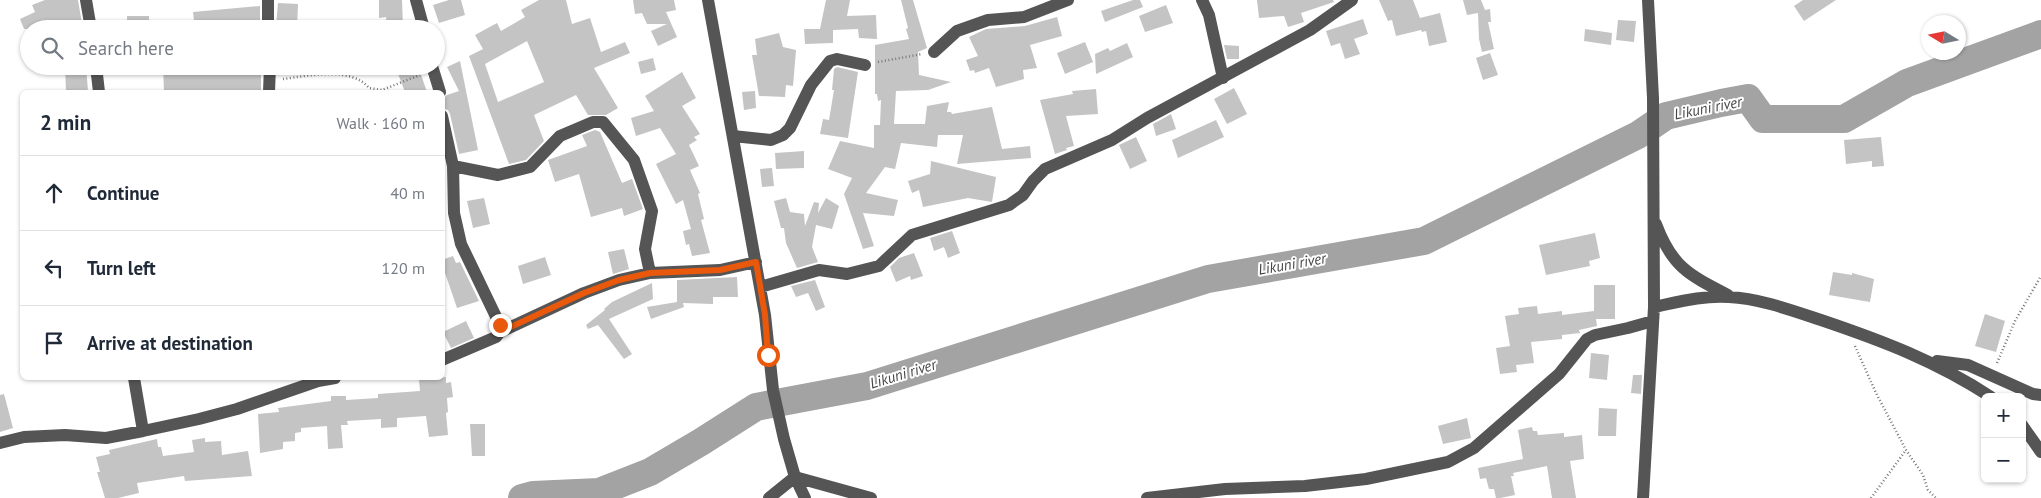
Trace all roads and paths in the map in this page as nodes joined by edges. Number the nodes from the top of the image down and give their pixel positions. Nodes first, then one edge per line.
1 (86, 0) edge
2 (268, 0) edge
3 (416, 0) edge
4 (708, 0) edge
5 (1068, 0) edge
6 (1202, 0) edge
7 (1352, 0) edge
8 (1648, 0) edge
9 (89, 20) edge
10 (268, 20) edge
11 (422, 20) edge
12 (934, 52) joint
13 (865, 65) joint
14 (97, 75) edge
15 (270, 75) edge
16 (275, 75) edge
17 (317, 75) edge
18 (341, 75) edge
19 (417, 75) edge
20 (435, 75) edge
21 (1222, 78) junction
22 (99, 90) edge
23 (270, 90) edge
24 (382, 90) edge
25 (382, 90) edge
26 (439, 90) edge
27 (445, 130) edge
28 (733, 136) junction
29 (453, 166) junction
30 (1653, 216) junction
31 (756, 262) junction
32 (650, 273) junction
33 (2041, 276) edge
34 (760, 287) junction
35 (1730, 296) junction
36 (1654, 307) junction
37 (1654, 320) junction
38 (1846, 328) junction
39 (500, 332) junction
40 (445, 359) edge
41 (1927, 360) junction
42 (1991, 376) junction
43 (134, 380) edge
44 (324, 380) edge
45 (1985, 393) edge
46 (2041, 394) edge
47 (143, 431) junction
48 (2026, 431) edge
49 (0, 444) edge
50 (1906, 450) junction
51 (2041, 452) edge
52 (795, 478) junction
53 (769, 498) edge
54 (806, 498) edge
55 (871, 498) edge
56 (1147, 498) edge
57 (1643, 498) edge
58 (1871, 498) edge
59 (1936, 498) edge

1 - 9 street
2 - 10 street
3 - 11 street
4 - 28 street
5 - 12 street
6 - 21 street
7 - 21 street
8 - 30 street
12 - 13 path
13 - 28 street
14 - 22 street
15 - 23 street
16 - 17 path
18 - 25 path
19 - 24 path
20 - 26 street
21 - 34 street
27 - 29 street
28 - 31 street
29 - 32 street
29 - 39 street
30 - 35 street
30 - 36 street
31 - 32 street
31 - 34 street
32 - 39 street
33 - 42 path
34 - 52 street
35 - 36 street
35 - 38 street
36 - 37 street
37 - 56 street
37 - 57 street
38 - 41 street
38 - 50 path
39 - 40 street
41 - 42 street
41 - 45 street
42 - 46 street
43 - 47 street
44 - 47 street
47 - 49 street
48 - 51 street
50 - 58 path
50 - 59 path
52 - 53 street
52 - 54 street
52 - 55 street

